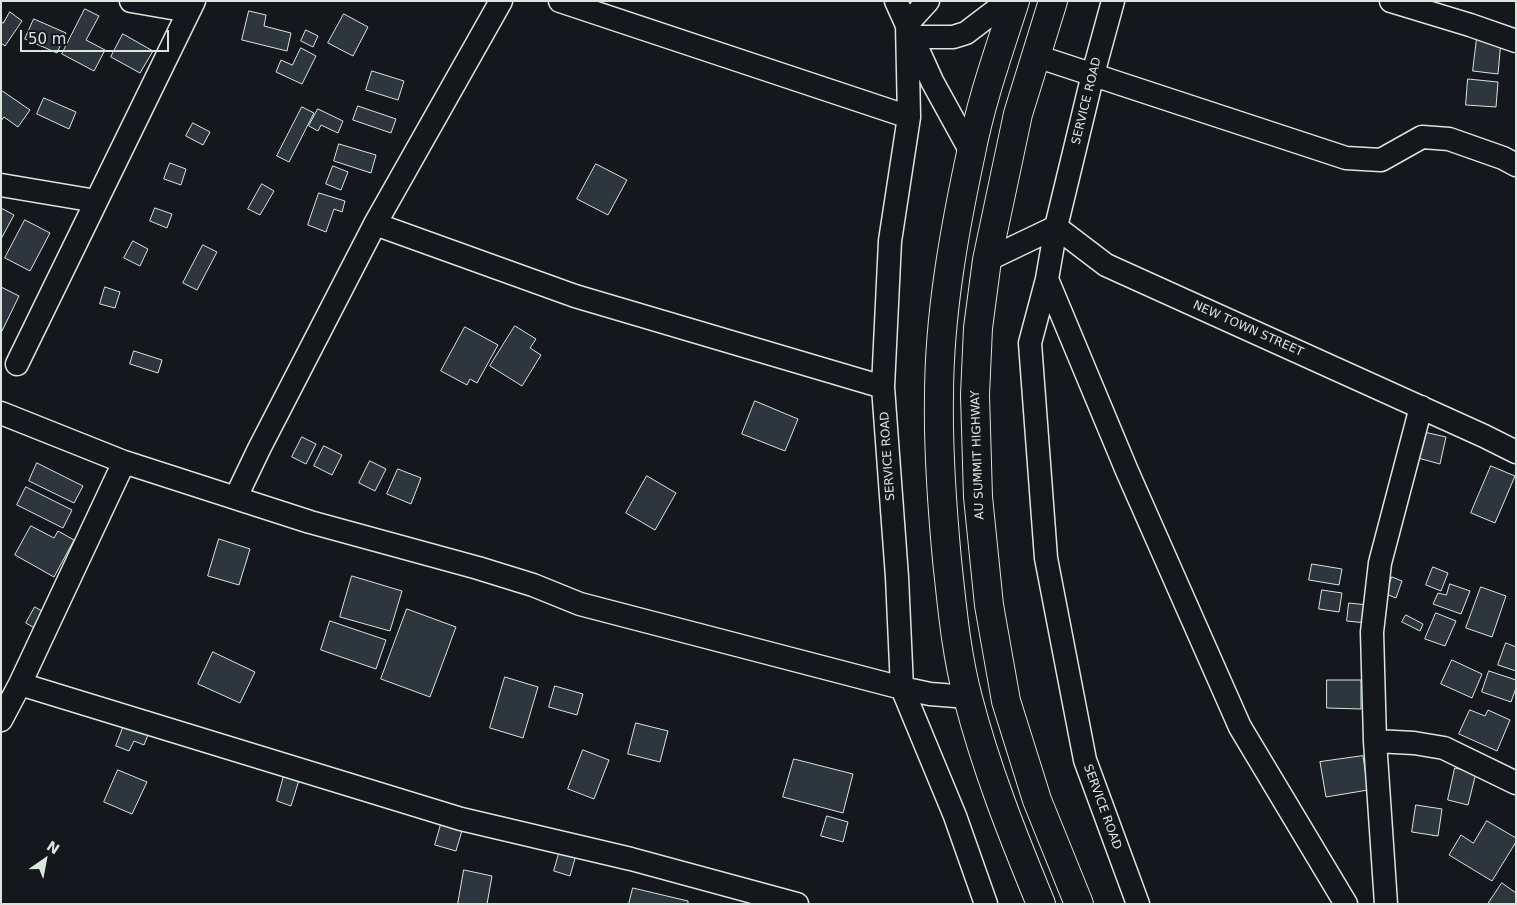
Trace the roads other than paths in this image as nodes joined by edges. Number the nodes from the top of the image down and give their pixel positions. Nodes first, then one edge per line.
1 (130, 1) edge
2 (500, 1) edge
3 (560, 1) edge
4 (896, 1) edge
5 (928, 1) edge
6 (1008, 1) edge
7 (1016, 1) edge
8 (1053, 1) edge
9 (1113, 1) edge
10 (1392, 1) edge
11 (191, 6) edge
12 (910, 30) junction
13 (1516, 41) edge
14 (1036, 56) junction
15 (1093, 74) junction
16 (908, 117) junction
17 (971, 152) junction
18 (1516, 165) edge
19 (1, 185) edge
20 (96, 202) junction
21 (375, 224) junction
22 (1056, 227) junction
23 (987, 260) junction
24 (1047, 279) junction
25 (17, 364) dead end
26 (883, 387) junction
27 (1421, 407) junction
28 (1, 413) edge
29 (1516, 452) edge
30 (124, 462) junction
31 (236, 497) junction
32 (20, 684) junction
33 (902, 688) junction
34 (968, 697) junction
35 (1, 720) edge
36 (1375, 741) junction
37 (1513, 773) edge
38 (797, 904) edge
39 (986, 904) edge
40 (1041, 904) edge
41 (1079, 904) edge
42 (1138, 904) edge
43 (1346, 904) edge
44 (1386, 904) edge

1 - 11 street
2 - 21 street
3 - 16 street
4 - 12 street
5 - 12 street
6 - 12 street
7 - 17 main road
8 - 14 main road, AU SUMMIT HIGHWAY
9 - 15 street, SERVICE ROAD
10 - 13 street
11 - 20 street
12 - 16 street, SERVICE ROAD
12 - 17 street
14 - 15 street
14 - 23 main road, AU SUMMIT HIGHWAY
15 - 18 street
15 - 22 street, SERVICE ROAD
16 - 26 street, SERVICE ROAD
17 - 34 main road
19 - 20 street
20 - 25 street
21 - 26 street
21 - 31 street
22 - 23 street
22 - 24 street, SERVICE ROAD
22 - 27 street, NEW TOWN STREET
23 - 41 main road, AU SUMMIT HIGHWAY
24 - 42 street, SERVICE ROAD
24 - 43 street
26 - 33 street, SERVICE ROAD
27 - 29 street, NEW TOWN STREET
27 - 36 street
28 - 30 street
30 - 31 street
30 - 32 street
31 - 33 street
32 - 35 street
32 - 38 street
33 - 34 street
33 - 39 street, SERVICE ROAD
34 - 40 main road
36 - 37 street
36 - 44 street

